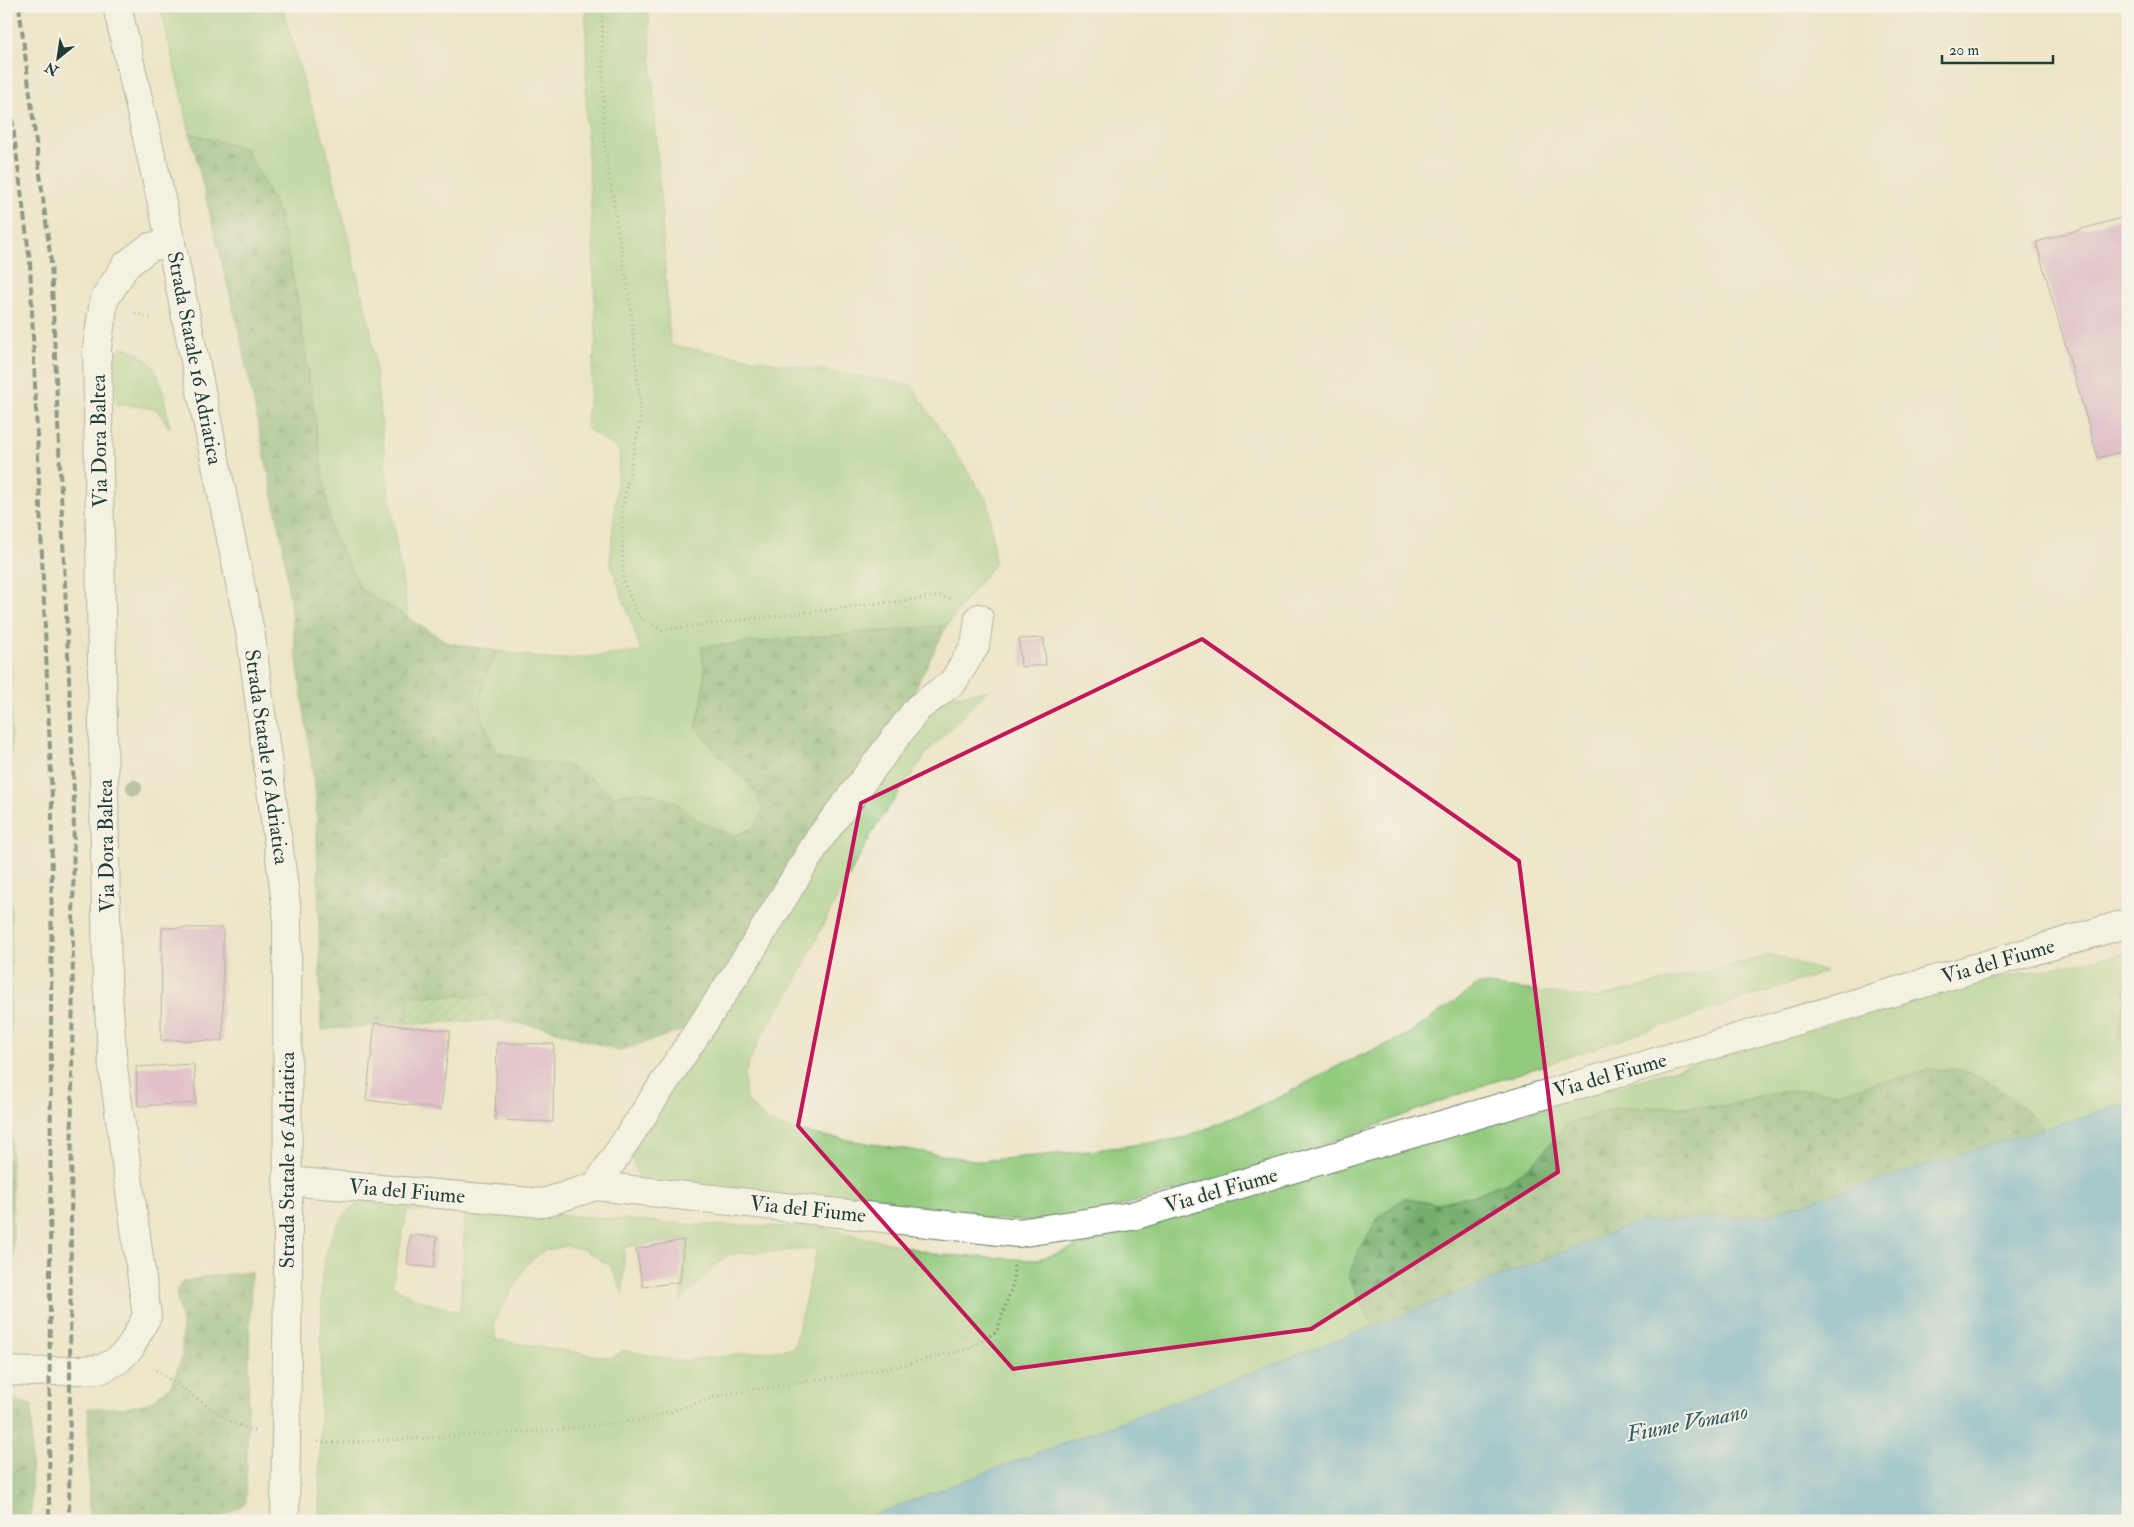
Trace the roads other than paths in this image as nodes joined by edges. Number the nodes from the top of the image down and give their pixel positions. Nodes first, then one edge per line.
1 (117, 6) edge
2 (171, 243) junction
3 (980, 618) road end
4 (2128, 923) edge
5 (287, 1181) junction
6 (596, 1186) junction
7 (6, 1371) edge
8 (285, 1521) edge

1 - 2 street, Strada Statale 16 Adriatica
2 - 5 street, Strada Statale 16 Adriatica
2 - 7 street, Via Dora Baltea
3 - 6 street
4 - 6 street, Via del Fiume
5 - 6 street, Via del Fiume
5 - 8 street, Strada Statale 16 Adriatica, bridge

